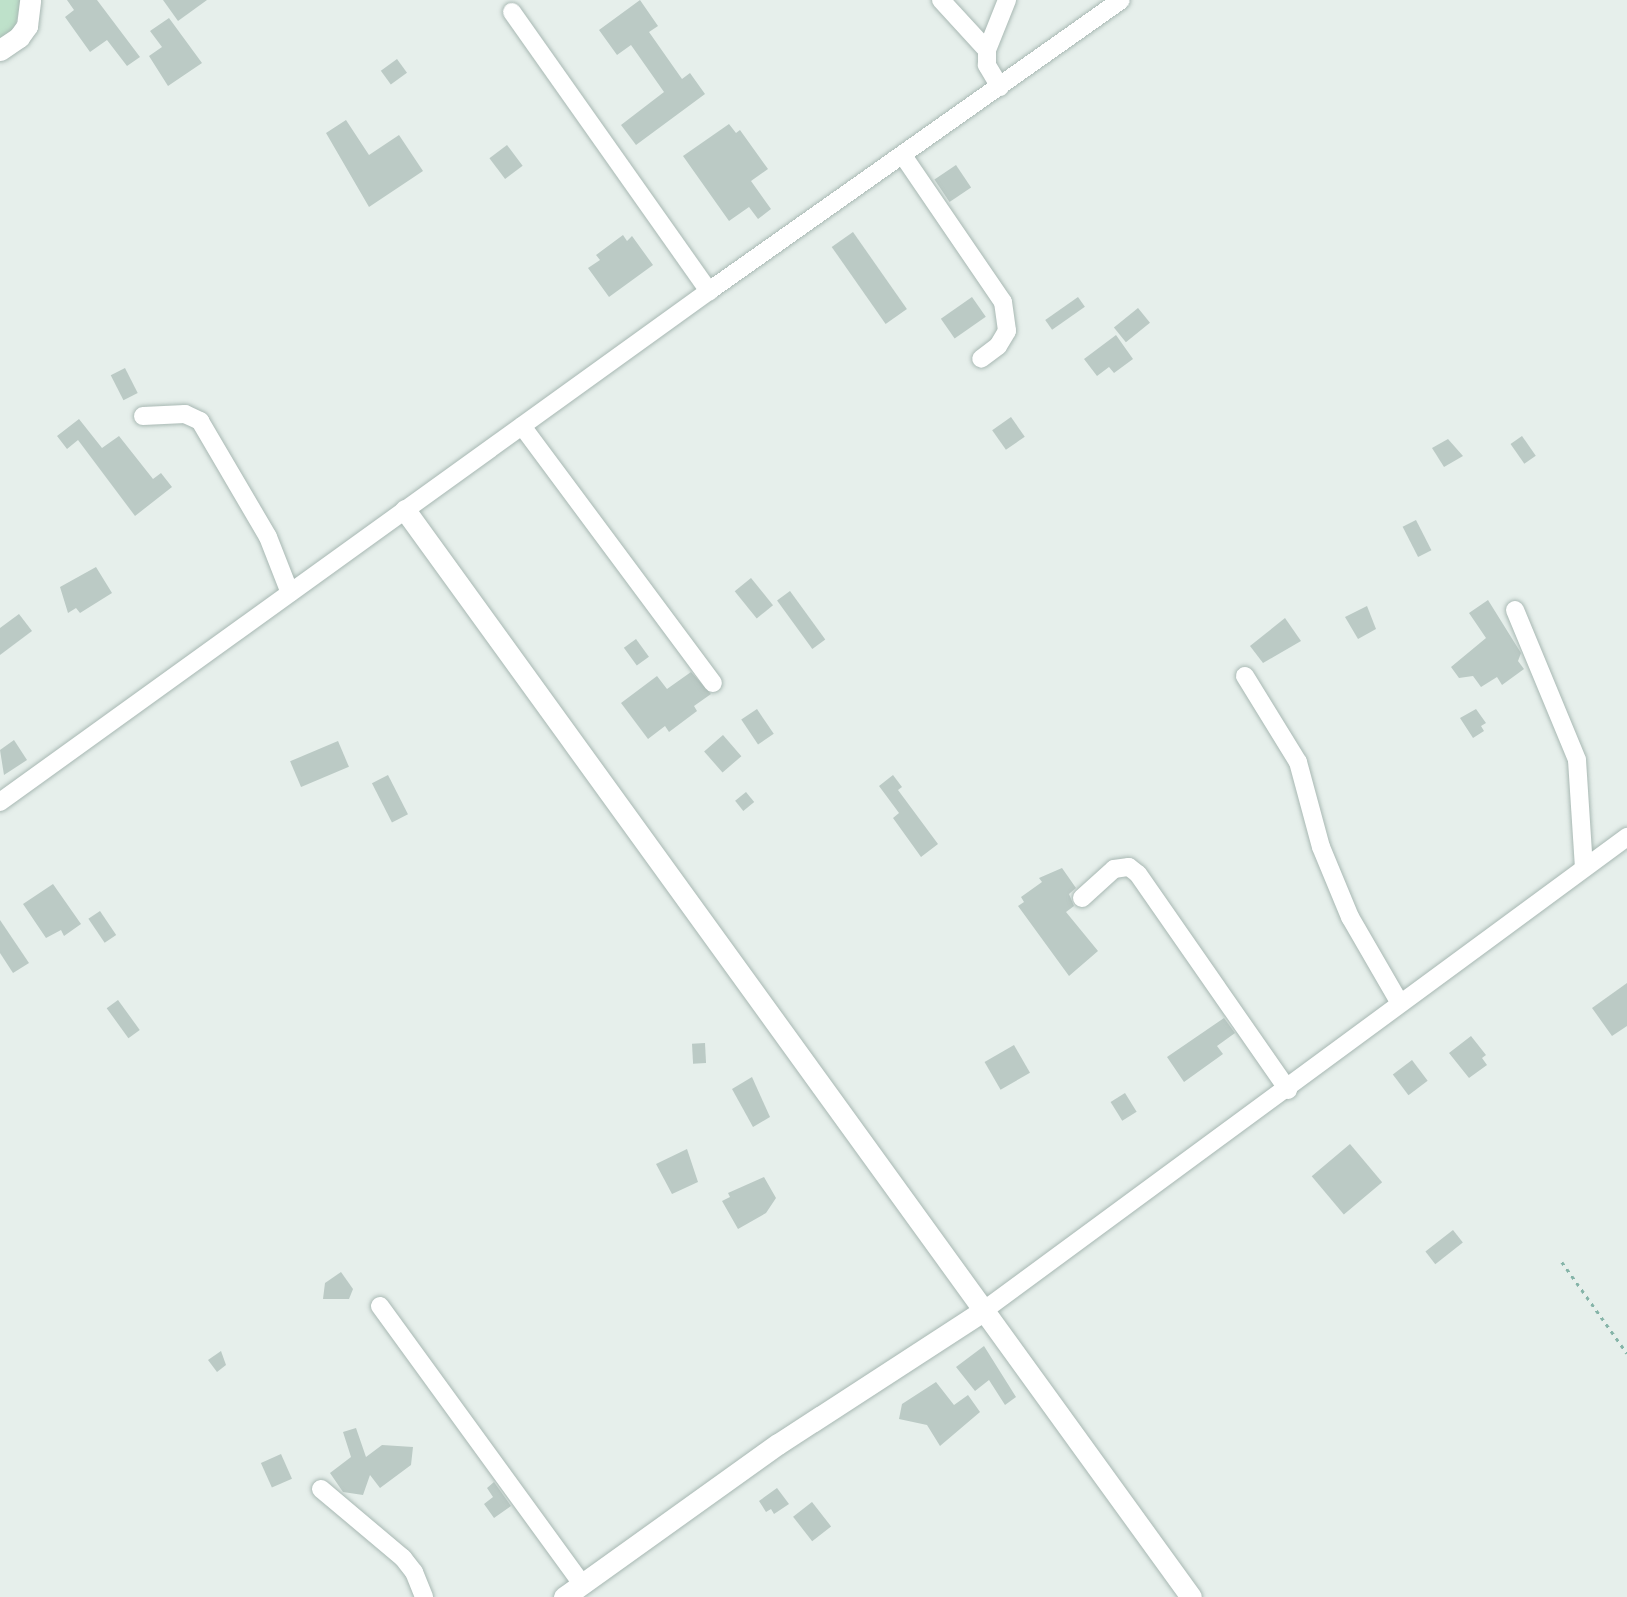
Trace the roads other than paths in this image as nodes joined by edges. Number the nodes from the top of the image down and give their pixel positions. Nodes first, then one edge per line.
1 (30, 0) edge
2 (941, 0) edge
3 (1007, 0) edge
4 (1121, 0) edge
5 (512, 12) dead end
6 (0, 50) edge
7 (986, 50) junction
8 (1000, 87) junction
9 (904, 157) junction
10 (709, 291) junction
11 (981, 359) dead end
12 (143, 416) dead end
13 (522, 426) junction
14 (405, 510) junction
15 (290, 593) junction
16 (1515, 610) dead end
17 (1245, 676) dead end
18 (713, 683) dead end
19 (0, 803) edge
20 (1627, 837) edge
21 (1584, 867) junction
22 (1082, 898) dead end
23 (1399, 1002) junction
24 (1288, 1090) junction
25 (380, 1306) dead end
26 (983, 1311) junction
27 (321, 1489) dead end
28 (582, 1584) junction
29 (424, 1597) edge
30 (564, 1597) edge
31 (1191, 1597) edge

1 - 6 street
2 - 7 street
3 - 7 street
4 - 8 street
5 - 10 street
7 - 8 street
8 - 9 street
9 - 10 street
9 - 11 street
10 - 13 street
12 - 15 street
13 - 14 street
13 - 18 street
14 - 15 street
14 - 26 street
15 - 19 street
16 - 21 street
17 - 23 street
20 - 21 street
21 - 23 street
22 - 24 street
23 - 24 street
24 - 26 street
25 - 28 street
26 - 28 street
26 - 31 street
27 - 29 street
28 - 30 street

